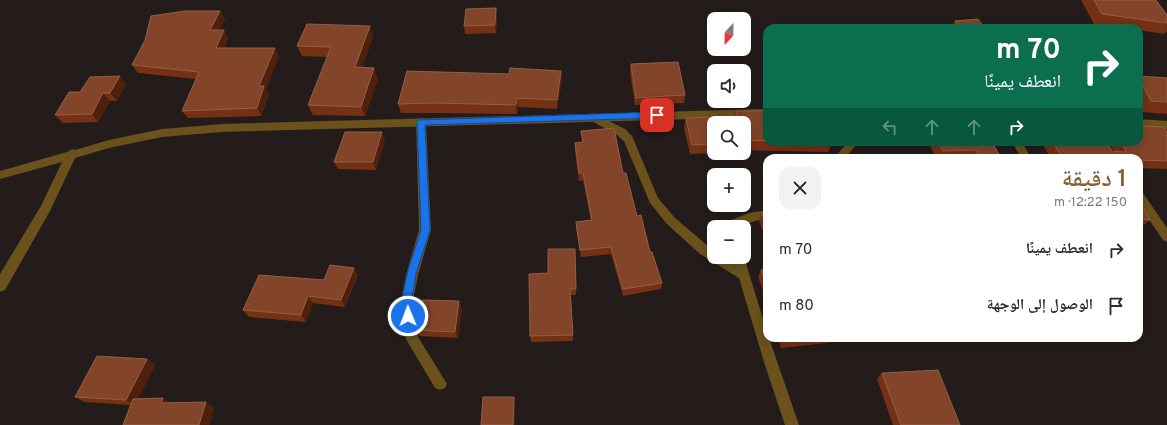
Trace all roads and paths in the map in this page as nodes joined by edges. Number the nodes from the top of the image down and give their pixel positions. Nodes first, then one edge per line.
1 (763, 113) edge
2 (593, 117) junction
3 (421, 122) junction
4 (1143, 123) edge
5 (1167, 125) edge
6 (850, 146) edge
7 (72, 153) junction
8 (842, 154) edge
9 (0, 175) edge
10 (1143, 202) edge
11 (763, 215) edge
12 (743, 220) edge
13 (1167, 237) edge
14 (741, 264) edge
15 (745, 276) junction
16 (0, 286) edge
17 (763, 338) edge
18 (764, 342) edge
19 (440, 384) dead end
20 (792, 425) edge

1 - 2 street
2 - 3 street
2 - 15 lane
3 - 7 street
3 - 19 lane
4 - 5 street
6 - 8 lane
7 - 9 street
7 - 16 street
10 - 13 lane
11 - 12 lane
14 - 15 lane
15 - 17 lane
18 - 20 lane

